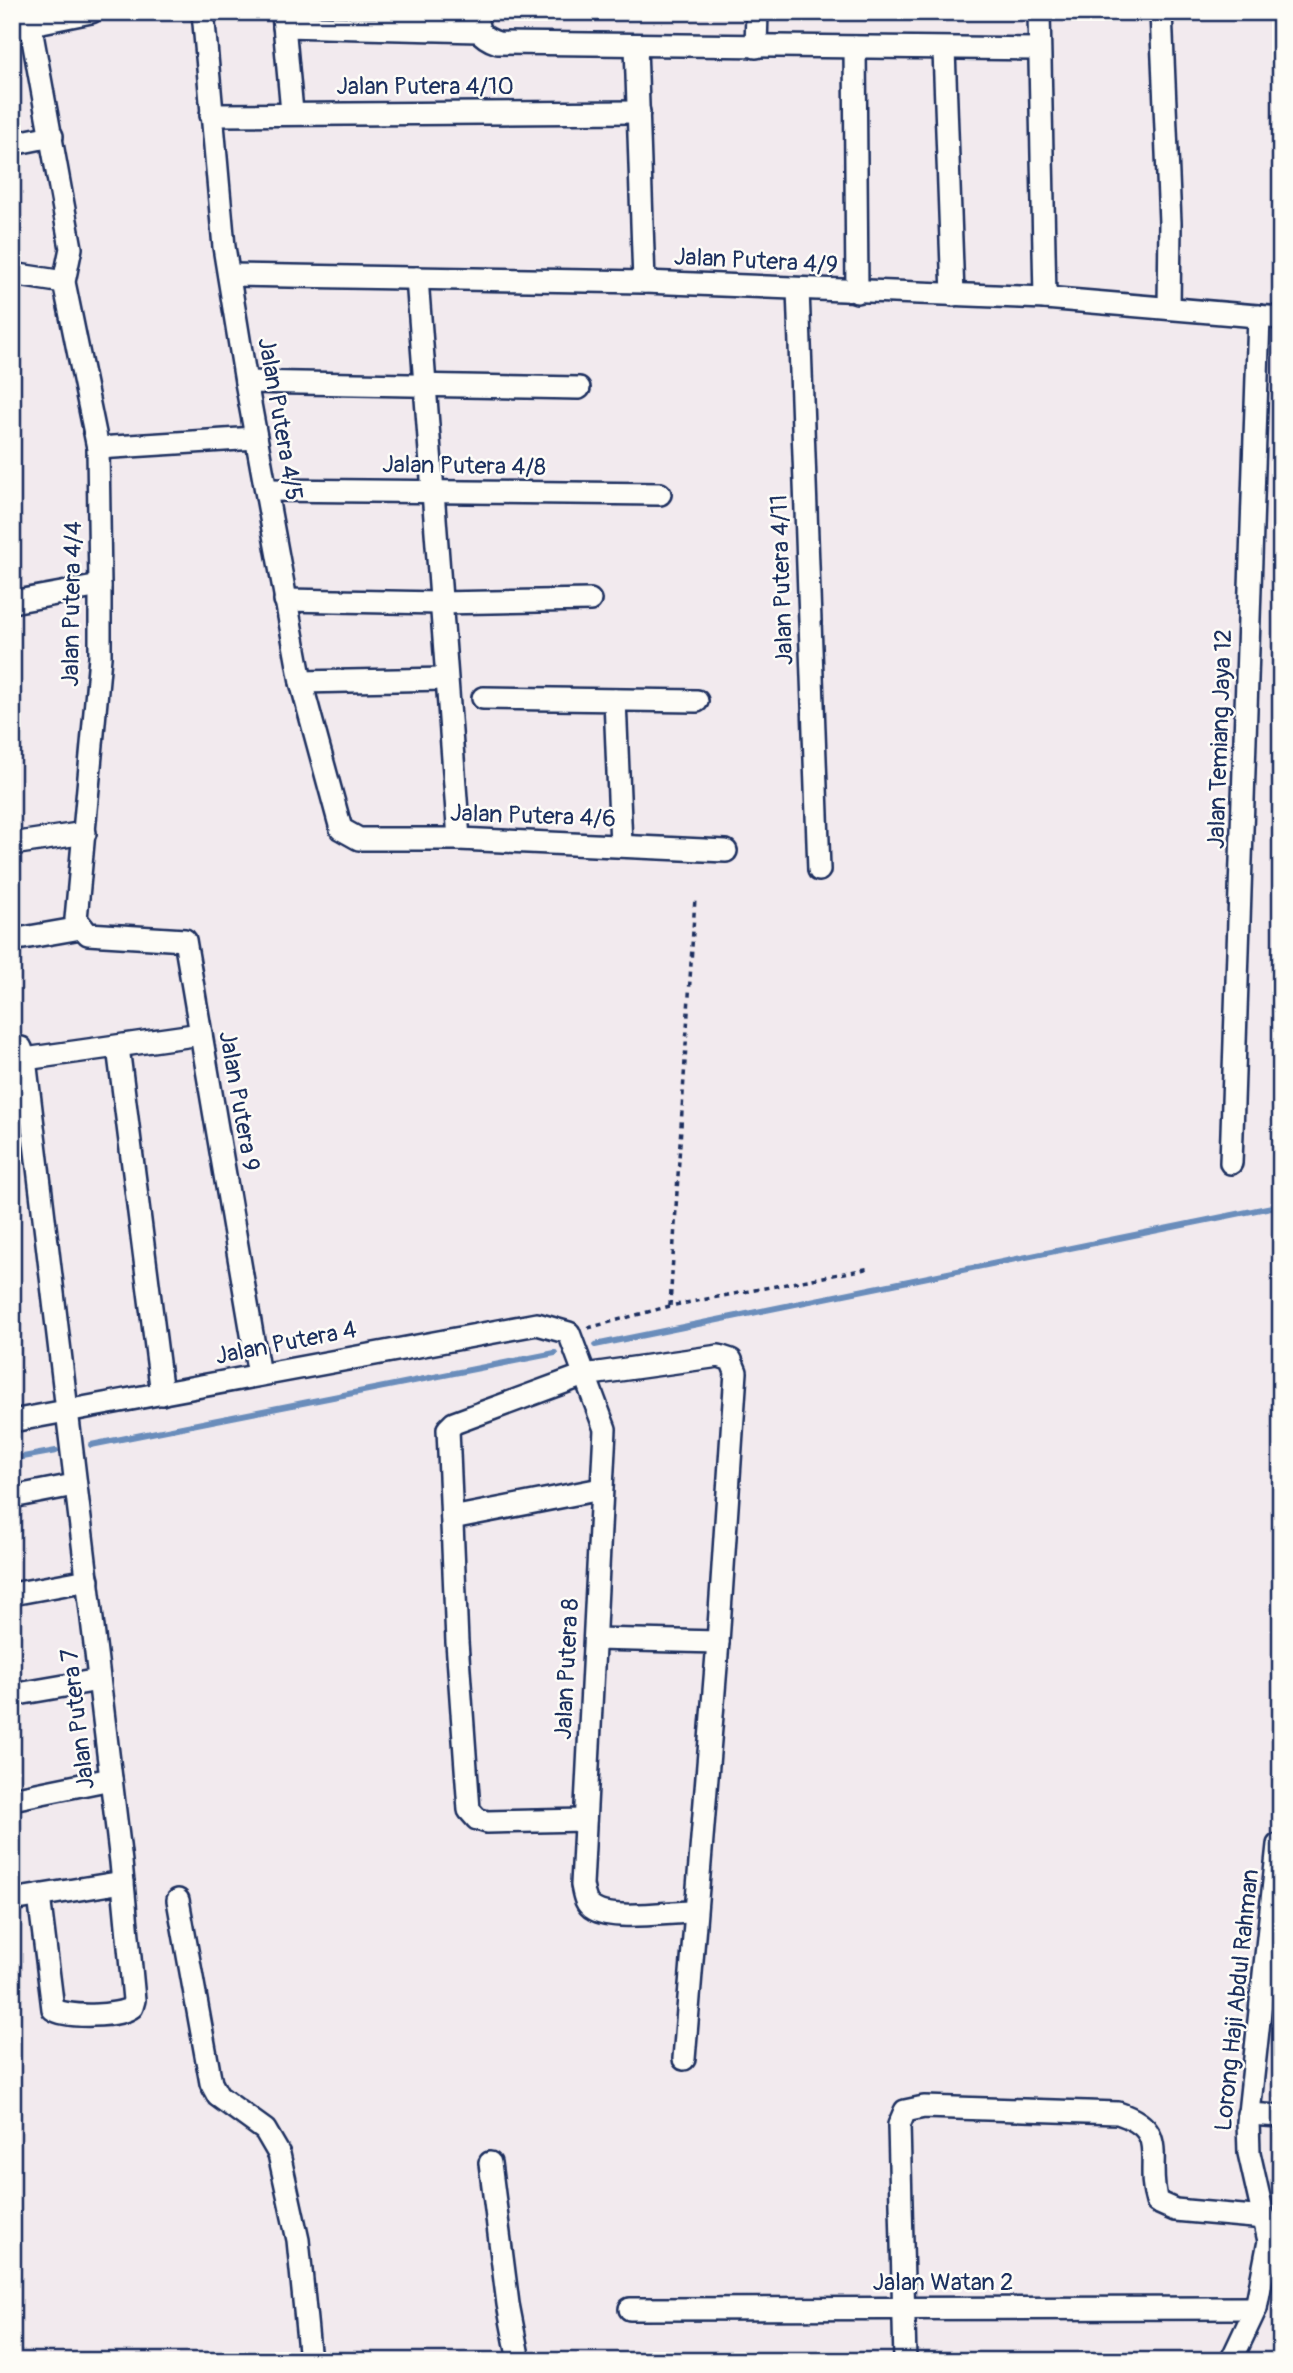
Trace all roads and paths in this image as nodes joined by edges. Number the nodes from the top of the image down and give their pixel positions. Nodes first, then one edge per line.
1 (91, 12) edge
2 (203, 12) edge
3 (757, 12) edge
4 (1039, 12) edge
5 (1161, 12) edge
6 (283, 19) edge
7 (477, 21) edge
8 (24, 22) edge
9 (636, 46) junction
10 (756, 47) junction
11 (855, 47) junction
12 (1040, 49) junction
13 (944, 50) junction
14 (292, 112) junction
15 (639, 112) junction
16 (212, 115) junction
17 (52, 136) junction
18 (12, 144) edge
19 (12, 274) edge
20 (229, 275) junction
21 (416, 278) junction
22 (64, 282) junction
23 (644, 282) junction
24 (798, 289) junction
25 (857, 292) junction
26 (953, 295) junction
27 (1045, 298) junction
28 (1169, 308) junction
29 (1259, 316) junction
30 (1281, 318) edge
31 (246, 382) junction
32 (424, 385) junction
33 (579, 388) dead end
34 (256, 438) junction
35 (98, 448) junction
36 (267, 490) junction
37 (432, 492) junction
38 (660, 494) dead end
39 (100, 586) junction
40 (285, 600) junction
41 (590, 600) dead end
42 (12, 602) edge
43 (439, 603) junction
44 (445, 679) junction
45 (301, 682) junction
46 (483, 698) dead end
47 (615, 700) junction
48 (697, 701) dead end
49 (341, 829) joint
50 (85, 833) junction
51 (459, 839) junction
52 (12, 844) edge
53 (621, 845) junction
54 (726, 851) dead end
55 (819, 870) dead end
56 (695, 898) dead end
57 (80, 928) junction
58 (12, 940) edge
59 (201, 1034) junction
60 (118, 1047) junction
61 (19, 1052) edge
62 (1231, 1163) dead end
63 (871, 1268) dead end
64 (670, 1306) junction
65 (569, 1333) junction
66 (259, 1375) junction
67 (584, 1375) junction
68 (162, 1394) junction
69 (65, 1411) junction
70 (12, 1421) edge
71 (74, 1485) junction
72 (601, 1489) junction
73 (12, 1497) edge
74 (452, 1518) junction
75 (88, 1580) junction
76 (12, 1594) edge
77 (594, 1639) junction
78 (718, 1642) junction
79 (99, 1680) junction
80 (12, 1695) edge
81 (111, 1779) junction
82 (12, 1799) edge
83 (585, 1820) junction
84 (1278, 1845) dead end
85 (123, 1882) junction
86 (39, 1896) junction
87 (12, 1900) edge
88 (178, 1900) dead end
89 (694, 1912) junction
90 (684, 2059) dead end
91 (1248, 2114) junction
92 (1281, 2116) edge
93 (490, 2162) dead end
94 (1265, 2218) junction
95 (1256, 2308) junction
96 (630, 2309) dead end
97 (905, 2309) junction
98 (310, 2361) edge
99 (519, 2361) edge
100 (905, 2361) edge
101 (1231, 2361) edge

1 - 8 street
2 - 16 street, Jalan Putera 4/5
3 - 10 street
4 - 12 street
5 - 28 street
6 - 7 street
6 - 14 street
7 - 9 street
8 - 17 street
9 - 10 street
9 - 15 street
10 - 11 street
11 - 13 street
11 - 25 street
12 - 13 street
12 - 27 street
13 - 26 street
14 - 15 street, Jalan Putera 4/10
14 - 16 street, Jalan Putera 4/10
15 - 23 street
16 - 20 street, Jalan Putera 4/5
17 - 18 street
17 - 22 street
19 - 22 street
20 - 21 street, Jalan Putera 4/9
20 - 31 street, Jalan Putera 4/5
21 - 23 street, Jalan Putera 4/9
21 - 32 street
22 - 35 street, Jalan Putera 4/4
23 - 24 street, Jalan Putera 4/9
24 - 25 street, Jalan Putera 4/9
24 - 55 street, Jalan Putera 4/11
25 - 26 street, Jalan Putera 4/9
26 - 27 street, Jalan Putera 4/9
27 - 28 street, Jalan Putera 4/9
28 - 29 street, Jalan Putera 4/9
29 - 30 street, Jalan Putera 4/9
29 - 62 street, Jalan Temiang Jaya 12
31 - 32 street
31 - 34 street, Jalan Putera 4/5
32 - 33 street
32 - 37 street
34 - 35 street
34 - 36 street, Jalan Putera 4/5
35 - 39 street, Jalan Putera 4/4
36 - 37 street, Jalan Putera 4/8
36 - 40 street, Jalan Putera 4/5
37 - 38 street, Jalan Putera 4/8
37 - 43 street
39 - 42 street
39 - 50 street, Jalan Putera 4/4
40 - 43 street
40 - 45 street, Jalan Putera 4/5
41 - 43 street
43 - 44 street
44 - 45 street
44 - 51 street
45 - 49 street, Jalan Putera 4/5
46 - 47 street
47 - 48 street
47 - 53 street
49 - 51 street, Jalan Putera 4/6
50 - 52 street
50 - 57 street, Jalan Putera 4/4
51 - 53 street, Jalan Putera 4/6
53 - 54 street, Jalan Putera 4/6
56 - 64 path
57 - 58 street
57 - 59 street, Jalan Putera 9
59 - 60 street
59 - 66 street, Jalan Putera 9
60 - 61 street
60 - 68 street
61 - 69 street, Jalan Putera 7
63 - 64 path
64 - 65 path
65 - 66 street, Jalan Putera 4
65 - 67 street, Jalan Putera 8
66 - 68 street, Jalan Putera 4
67 - 72 street, Jalan Putera 8
67 - 74 street
67 - 78 street
68 - 69 street, Jalan Putera 4
69 - 70 street, Jalan Putera 4
69 - 71 street, Jalan Putera 7
71 - 73 street
71 - 75 street, Jalan Putera 7
72 - 74 street
72 - 77 street, Jalan Putera 8
74 - 83 street
75 - 76 street
75 - 79 street, Jalan Putera 7
77 - 78 street
77 - 83 street, Jalan Putera 8
78 - 89 street
79 - 80 street
79 - 81 street, Jalan Putera 7
81 - 82 street
81 - 85 street, Jalan Putera 7
83 - 89 street, Jalan Putera 8
84 - 91 street, Lorong Haji Abdul Rahman
85 - 86 street
85 - 86 street, Jalan Putera 7
86 - 87 street
88 - 98 street
89 - 90 street
91 - 92 street
91 - 94 street, Lorong Haji Abdul Rahman
93 - 99 street
94 - 95 street, Lorong Haji Abdul Rahman
94 - 97 street
95 - 97 street, Jalan Watan 2
95 - 101 street, Lorong Haji Abdul Rahman
96 - 97 street, Jalan Watan 2
97 - 100 street

